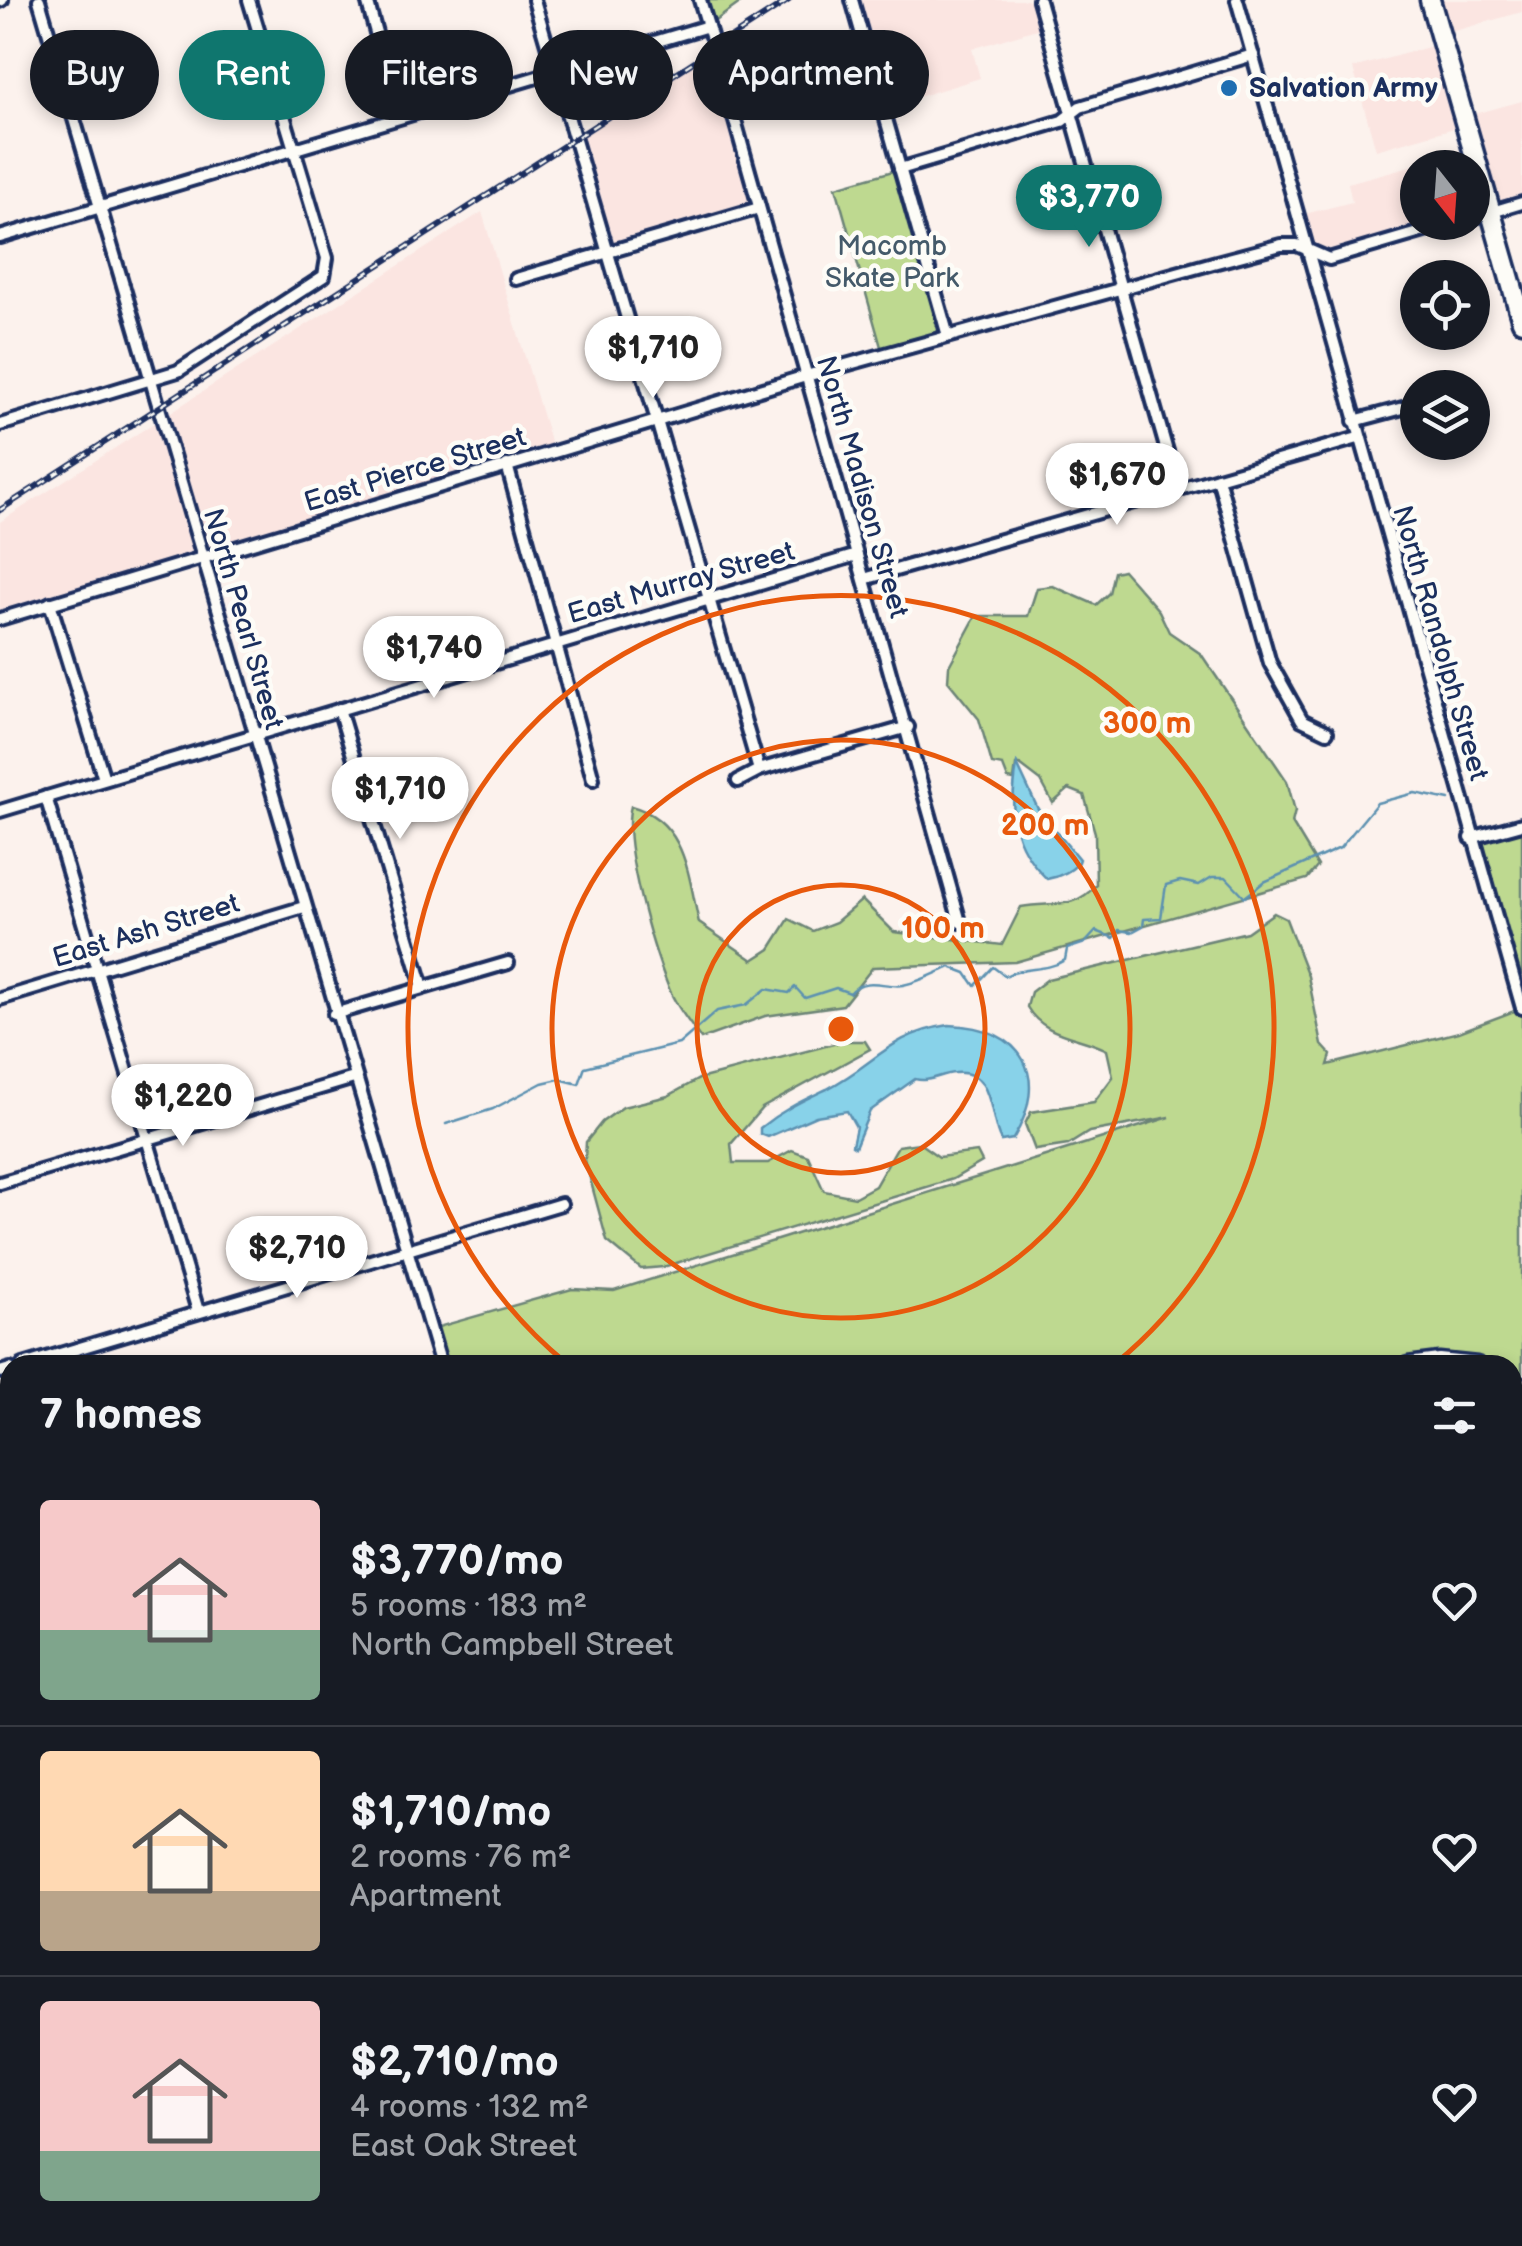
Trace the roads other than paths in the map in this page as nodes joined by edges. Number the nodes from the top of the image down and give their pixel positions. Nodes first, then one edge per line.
1 (39, 0) edge
2 (248, 0) edge
3 (367, 0) edge
4 (534, 0) edge
5 (700, 0) edge
6 (852, 0) edge
7 (1038, 0) edge
8 (1237, 0) edge
9 (1430, 0) edge
10 (375, 30) edge
11 (543, 30) edge
12 (673, 41) edge
13 (1252, 56) junction
14 (1071, 113) junction
15 (386, 120) edge
16 (569, 120) edge
17 (735, 120) edge
18 (292, 149) junction
19 (1466, 150) edge
20 (900, 169) junction
21 (1522, 203) edge
22 (100, 207) junction
23 (759, 208) junction
24 (1490, 213) edge
25 (0, 236) edge
26 (1490, 236) edge
27 (1400, 238) edge
28 (1306, 250) junction
29 (608, 252) junction
30 (516, 279) dead end
31 (1120, 288) junction
32 (1522, 321) edge
33 (948, 336) junction
34 (806, 376) junction
35 (149, 380) junction
36 (1400, 409) edge
37 (656, 421) junction
38 (1354, 421) junction
39 (0, 426) edge
40 (1358, 438) junction
41 (507, 465) junction
42 (1218, 478) junction
43 (1178, 490) junction
44 (857, 555) junction
45 (202, 558) junction
46 (864, 579) junction
47 (709, 599) junction
48 (50, 604) junction
49 (0, 619) edge
50 (555, 642) junction
51 (339, 709) junction
52 (908, 727) junction
53 (1327, 732) dead end
54 (253, 735) junction
55 (759, 770) junction
56 (104, 779) junction
57 (593, 780) dead end
58 (738, 781) dead end
59 (46, 796) junction
60 (0, 810) edge
61 (1522, 824) edge
62 (1470, 838) junction
63 (304, 906) junction
64 (960, 922) dead end
65 (508, 964) dead end
66 (96, 970) junction
67 (423, 987) junction
68 (0, 999) edge
69 (1522, 1008) edge
70 (334, 1014) junction
71 (354, 1078) junction
72 (146, 1140) junction
73 (0, 1183) edge
74 (561, 1204) dead end
75 (404, 1248) junction
76 (198, 1311) junction
77 (55, 1355) edge
78 (438, 1355) edge
79 (0, 1420) edge
80 (0, 1476) edge

1 - 22 street, North Pearl Street
2 - 18 street
3 - 10 street
4 - 11 street
5 - 12 street
6 - 20 street
7 - 14 street
8 - 13 street, North Randolph Street
9 - 19 highway
13 - 14 street
13 - 28 street, North Randolph Street
14 - 20 street
14 - 31 street
15 - 18 street
16 - 29 street
17 - 23 street, North Madison Street
18 - 22 street
18 - 35 street
20 - 33 street
21 - 24 street
22 - 25 street
22 - 35 street, North Pearl Street
23 - 29 street
23 - 34 street, North Madison Street
26 - 32 highway
27 - 28 street, East Pierce Street
28 - 31 street, East Pierce Street
28 - 38 street, North Randolph Street
29 - 30 street
29 - 37 street
31 - 33 street, East Pierce Street
31 - 43 street
33 - 34 street, East Pierce Street
34 - 37 street, East Pierce Street
34 - 44 street, North Madison Street
35 - 39 street
35 - 45 street, North Pearl Street
36 - 38 street
37 - 41 street, East Pierce Street
37 - 47 street
38 - 40 street, North Randolph Street
40 - 42 street
40 - 62 street, North Randolph Street
41 - 45 street, East Pierce Street
41 - 50 street
42 - 43 street
42 - 53 street
43 - 46 street
44 - 46 street, North Madison Street
44 - 47 street, East Murray Street
45 - 48 street, East Pierce Street
45 - 54 street, North Pearl Street
46 - 52 street, North Madison Street
47 - 50 street, East Murray Street
47 - 55 street
48 - 49 street, East Pierce Street
48 - 56 street
50 - 51 street, East Murray Street
50 - 57 street
51 - 54 street, East Murray Street
51 - 67 street
52 - 55 street
52 - 64 street, North Madison Street
54 - 56 street, East Murray Street
54 - 63 street, North Pearl Street
55 - 58 street
56 - 59 street, East Murray Street
59 - 60 street, East Murray Street
59 - 66 street
61 - 62 street
62 - 69 street, North Randolph Street
63 - 66 street, East Ash Street
63 - 70 street, North Pearl Street
65 - 67 street
66 - 68 street, East Ash Street
66 - 72 street
67 - 70 street
70 - 71 street, North Pearl Street
71 - 72 street
71 - 75 street, North Pearl Street
72 - 73 street
72 - 76 street
74 - 75 street
75 - 76 street
75 - 78 street, North Pearl Street
76 - 77 street
79 - 80 street

